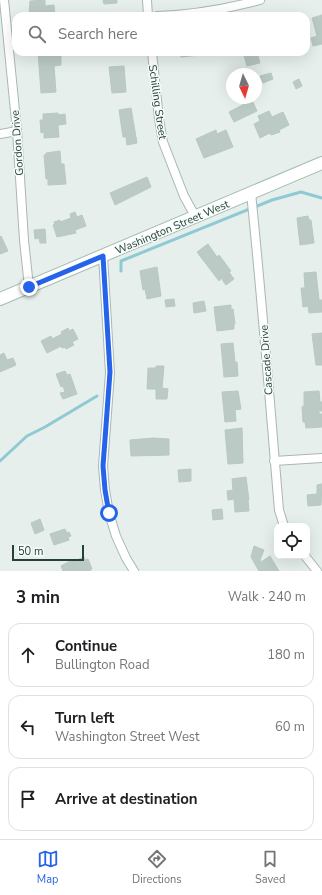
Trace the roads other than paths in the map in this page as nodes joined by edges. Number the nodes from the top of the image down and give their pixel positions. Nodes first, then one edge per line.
1 (4, 0) edge
2 (147, 0) edge
3 (260, 0) edge
4 (148, 12) edge
5 (201, 12) edge
6 (152, 56) edge
7 (17, 131) junction
8 (0, 134) edge
9 (322, 163) edge
10 (251, 193) junction
11 (196, 216) junction
12 (103, 256) junction
13 (29, 287) junction
14 (0, 299) edge
15 (322, 458) edge
16 (274, 461) junction
17 (283, 523) edge
18 (307, 559) edge
19 (134, 571) edge
20 (317, 571) edge

1 - 7 street, Gordon Drive
2 - 4 street
3 - 5 street
6 - 11 street, Schilling Street
7 - 8 street
7 - 13 street, Gordon Drive
9 - 10 street, Washington Street West
10 - 11 street, Washington Street West
10 - 16 street, Cascade Drive
11 - 12 street, Washington Street West
12 - 13 street, Washington Street West
12 - 19 street
13 - 14 street, Washington Street West
15 - 16 street
16 - 17 street, Cascade Drive
18 - 20 street

